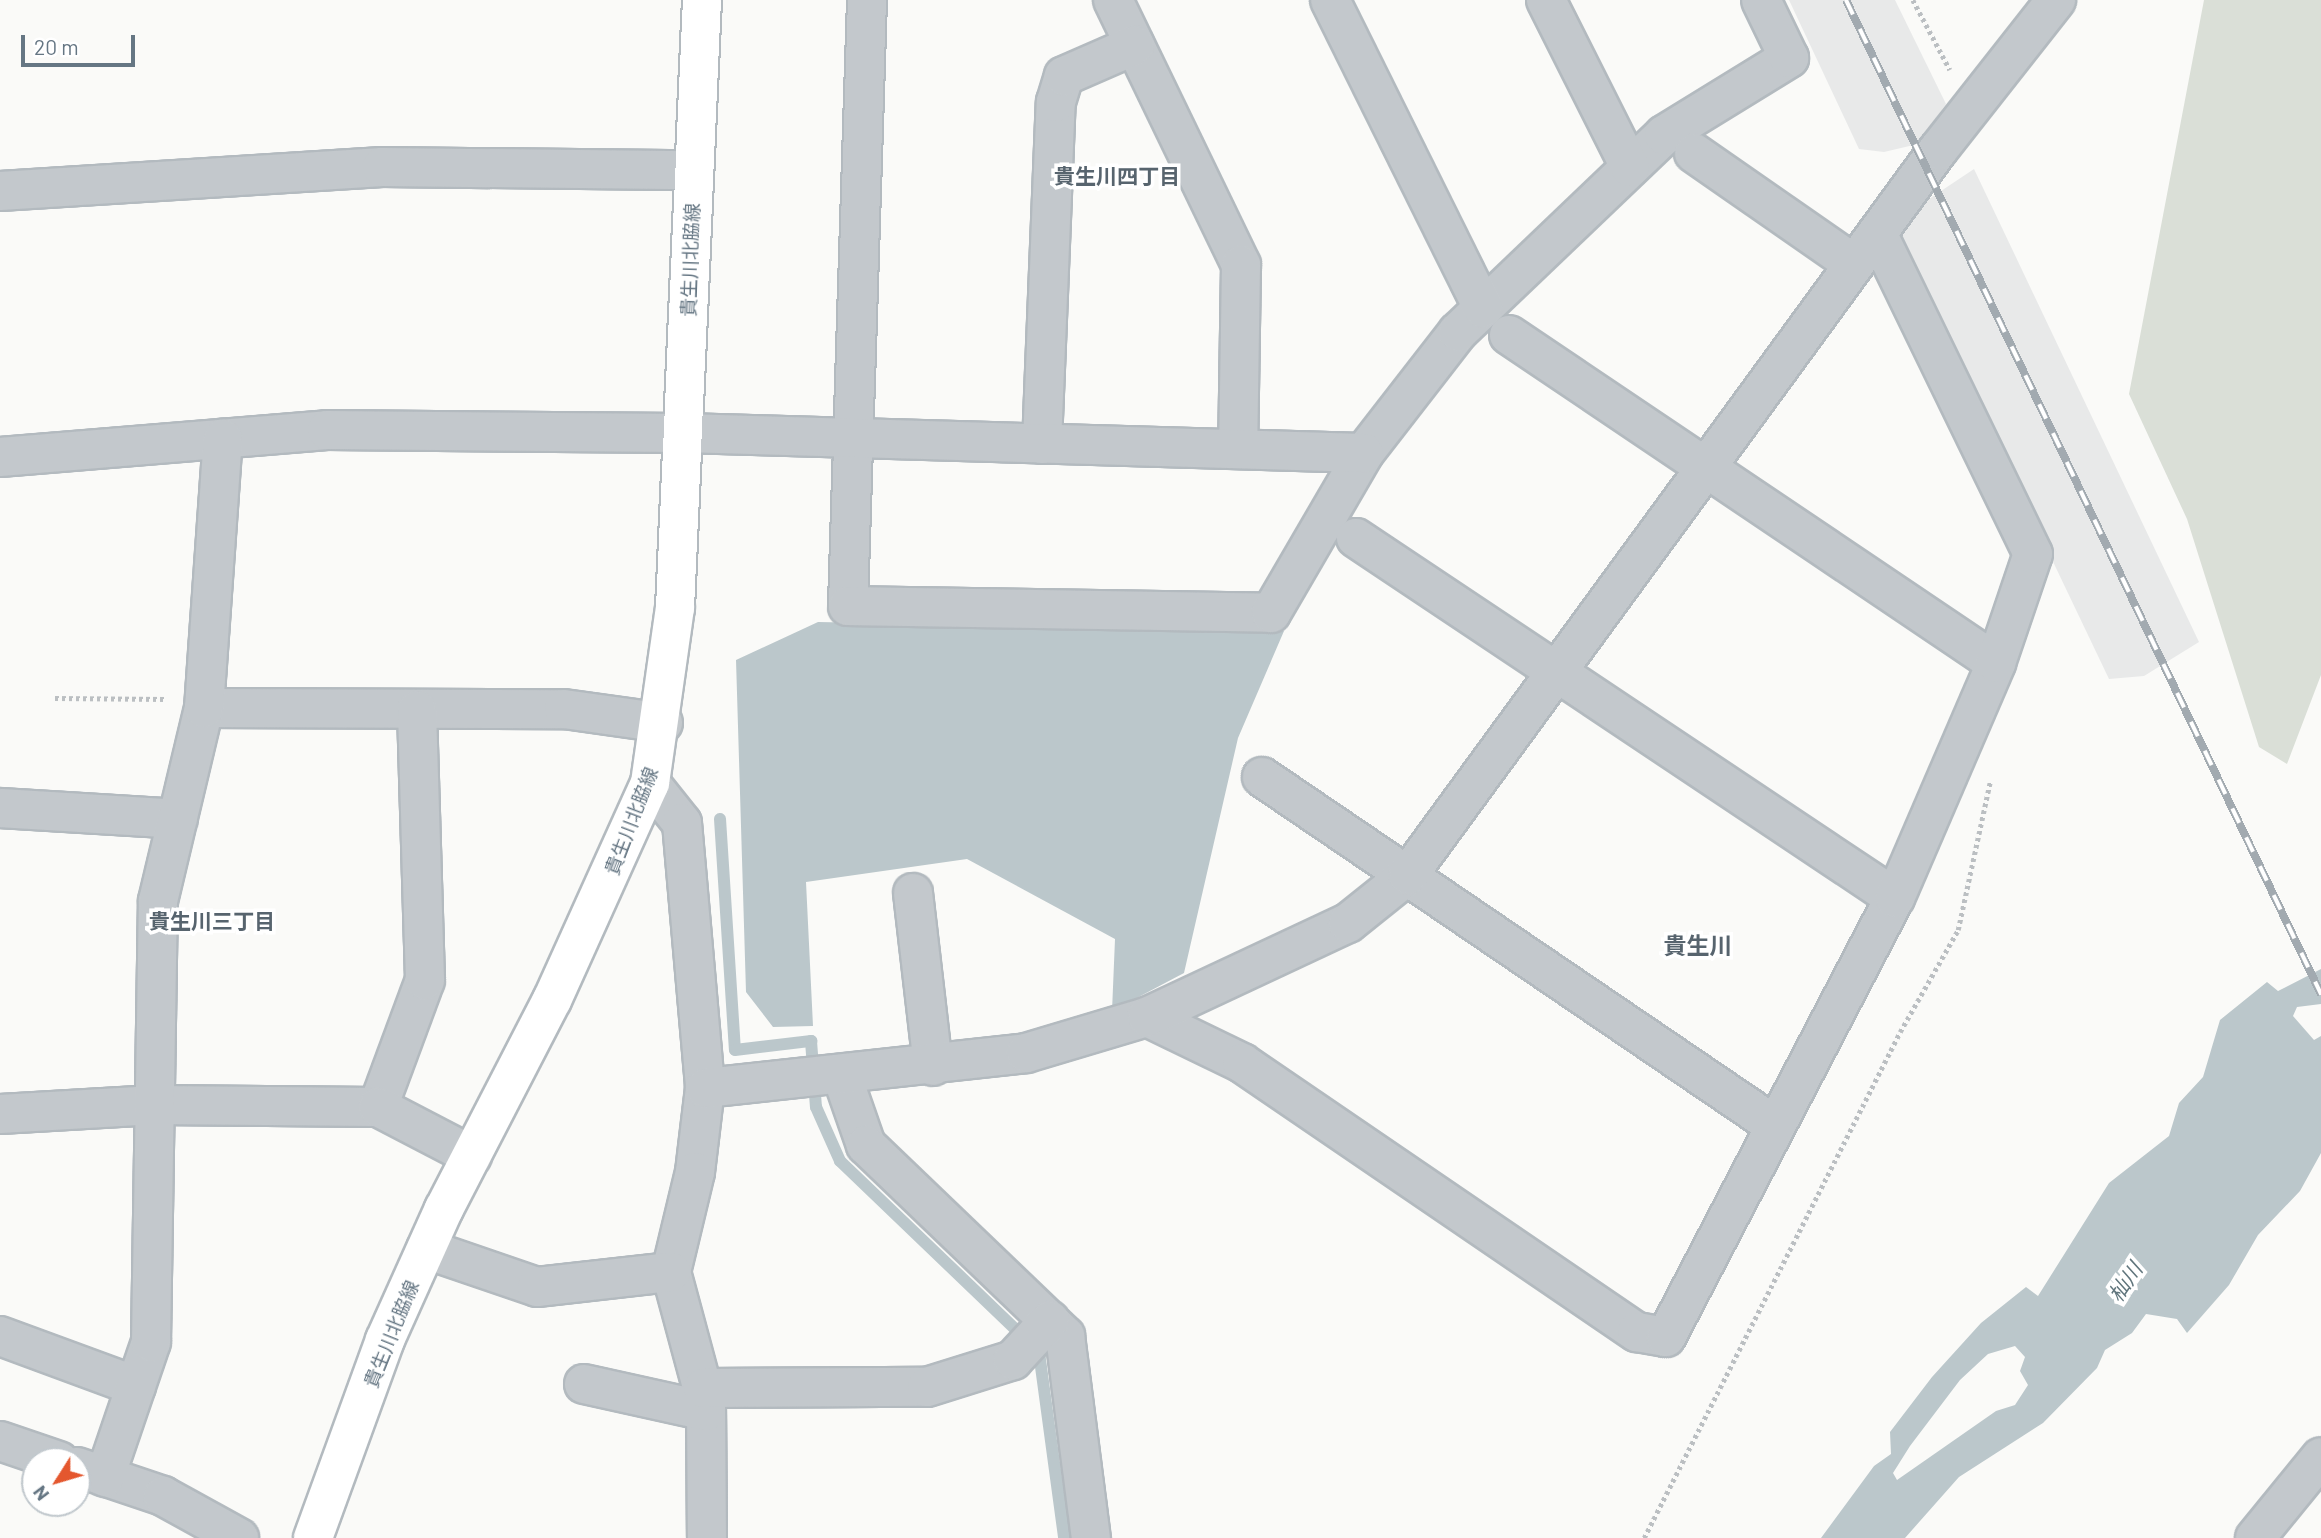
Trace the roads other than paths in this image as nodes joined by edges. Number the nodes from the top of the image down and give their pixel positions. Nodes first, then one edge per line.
1 (702, 0) edge
2 (867, 0) edge
3 (1113, 0) edge
4 (1329, 0) edge
5 (1546, 0) edge
6 (1761, 0) edge
7 (2056, 0) edge
8 (1135, 45) junction
9 (1694, 153) dead end
10 (1630, 167) junction
11 (692, 170) junction
12 (0, 191) edge
13 (1867, 251) junction
14 (1496, 321) junction
15 (684, 433) junction
16 (853, 438) junction
17 (223, 439) junction
18 (1042, 444) junction
19 (1238, 449) junction
20 (1364, 453) junction
21 (0, 457) edge
22 (1709, 467) junction
23 (1356, 538) dead end
24 (1996, 663) junction
25 (1557, 673) junction
26 (204, 708) junction
27 (417, 710) junction
28 (663, 723) junction
29 (1262, 777) dead end
30 (650, 783) junction
31 (0, 808) edge
32 (178, 819) junction
33 (1408, 875) junction
34 (913, 893) dead end
35 (1895, 898) junction
36 (1147, 1017) junction
37 (933, 1066) junction
38 (823, 1078) junction
39 (705, 1088) junction
40 (155, 1105) junction
41 (378, 1107) junction
42 (0, 1114) edge
43 (1774, 1125) junction
44 (472, 1156) junction
45 (426, 1249) junction
46 (671, 1272) junction
47 (1050, 1320) junction
48 (0, 1336) edge
49 (584, 1384) dead end
50 (136, 1387) junction
51 (704, 1399) junction
52 (0, 1441) edge
53 (21, 1448) edge
54 (2321, 1457) edge
55 (91, 1472) edge
56 (239, 1538) edge
57 (313, 1538) edge
58 (706, 1538) edge
59 (1091, 1538) edge
60 (2255, 1538) edge

1 - 11 main road, 貴生川北脇線
2 - 16 street
3 - 8 street
4 - 14 street
5 - 10 street
6 - 10 street
7 - 13 street
8 - 18 street
8 - 19 street
9 - 13 street
10 - 14 street
11 - 12 street
11 - 15 main road, 貴生川北脇線
13 - 22 street
13 - 24 street
14 - 20 street
14 - 22 street
15 - 16 street
15 - 17 street
15 - 28 main road, 貴生川北脇線
16 - 18 street
16 - 20 street
17 - 21 street
17 - 26 street
18 - 19 street
19 - 20 street
22 - 24 street
22 - 25 street
23 - 25 street
24 - 35 street
25 - 33 street
25 - 35 street
26 - 27 street
26 - 32 street
27 - 28 street
27 - 41 street
28 - 30 main road, 貴生川北脇線
29 - 33 street
30 - 39 street
30 - 44 main road, 貴生川北脇線
31 - 32 street
32 - 40 street
33 - 36 street
33 - 43 street
34 - 37 street
35 - 43 street
36 - 37 street
36 - 43 street
37 - 38 street
38 - 39 street
38 - 47 street
39 - 46 street
40 - 41 street
40 - 42 street
40 - 50 street
41 - 44 street
44 - 45 main road, 貴生川北脇線
45 - 46 street
45 - 57 main road, 貴生川北脇線
46 - 51 street
47 - 51 street
47 - 59 street
48 - 50 street
49 - 51 street
50 - 55 street
51 - 58 street
52 - 53 street
54 - 60 street
55 - 56 street

